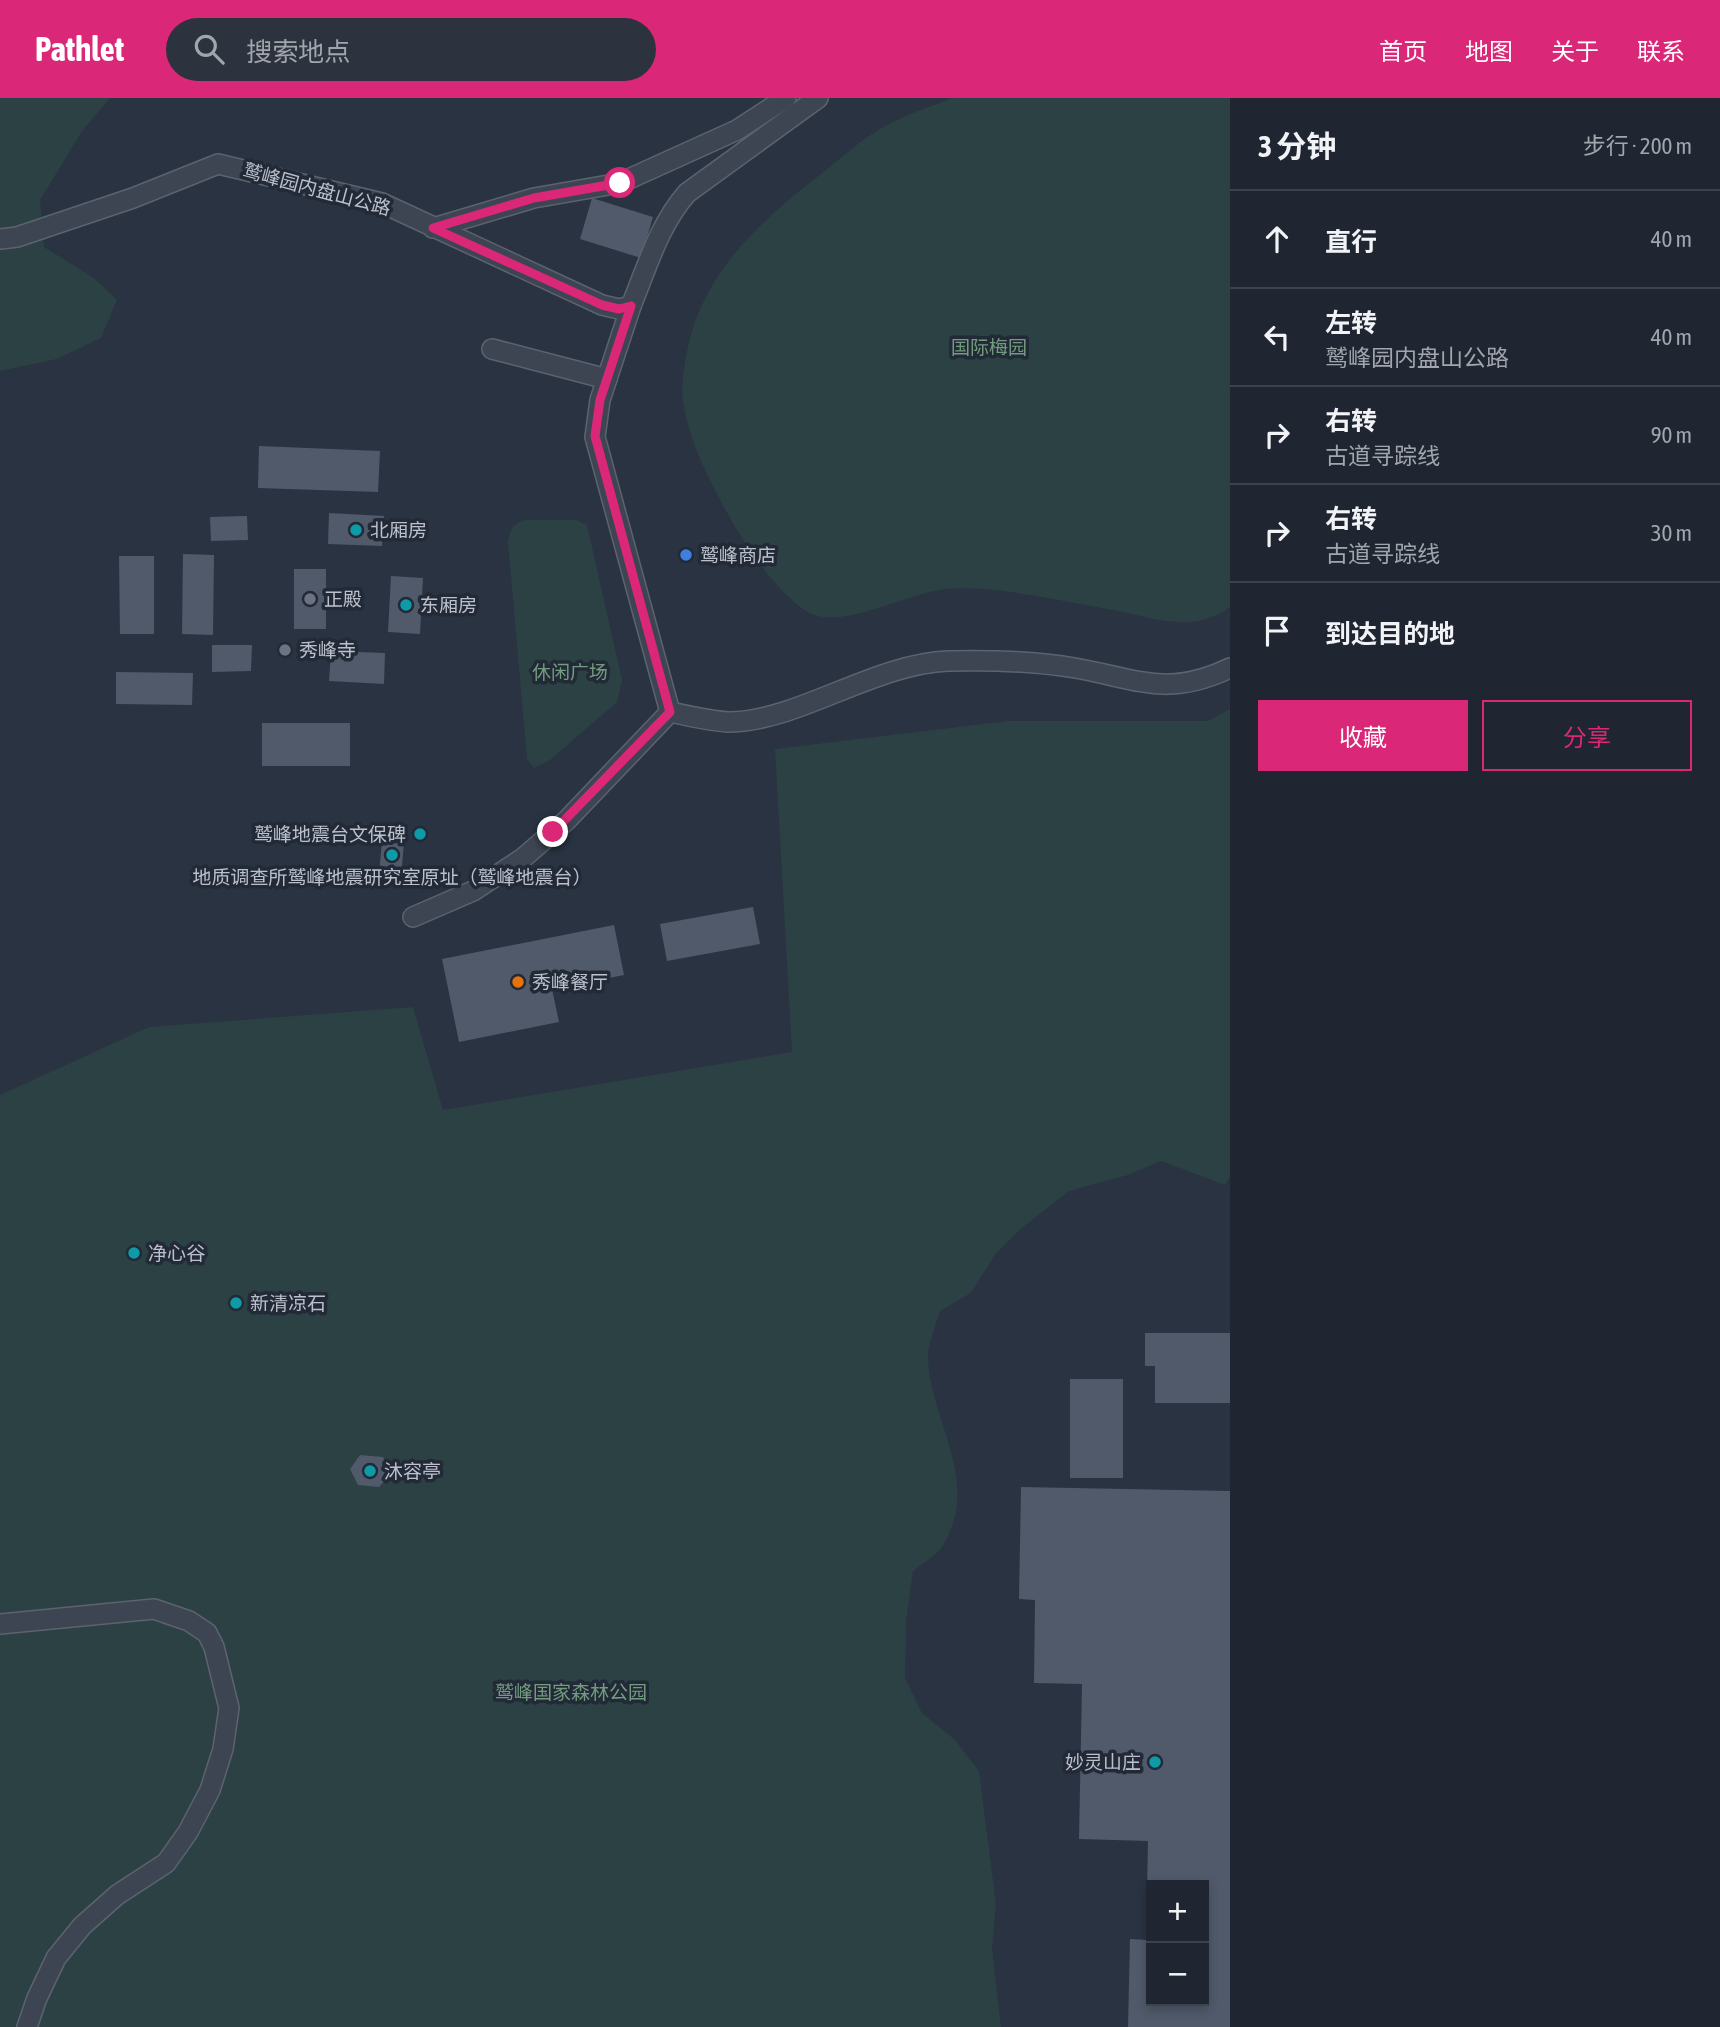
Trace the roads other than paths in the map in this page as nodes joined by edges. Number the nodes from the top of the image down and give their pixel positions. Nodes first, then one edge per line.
1 (786, 98) edge
2 (818, 98) edge
3 (433, 228) junction
4 (0, 239) edge
5 (631, 306) junction
6 (492, 349) dead end
7 (607, 379) junction
8 (1230, 668) edge
9 (670, 712) junction
10 (413, 917) dead end
11 (0, 1624) edge
12 (27, 2027) edge

1 - 3 lane
2 - 5 lane
3 - 4 lane, 鹫峰园内盘山公路
3 - 5 lane, 鹫峰园内盘山公路
5 - 7 lane
6 - 7 lane
7 - 9 lane
8 - 9 lane
9 - 10 lane
11 - 12 lane

